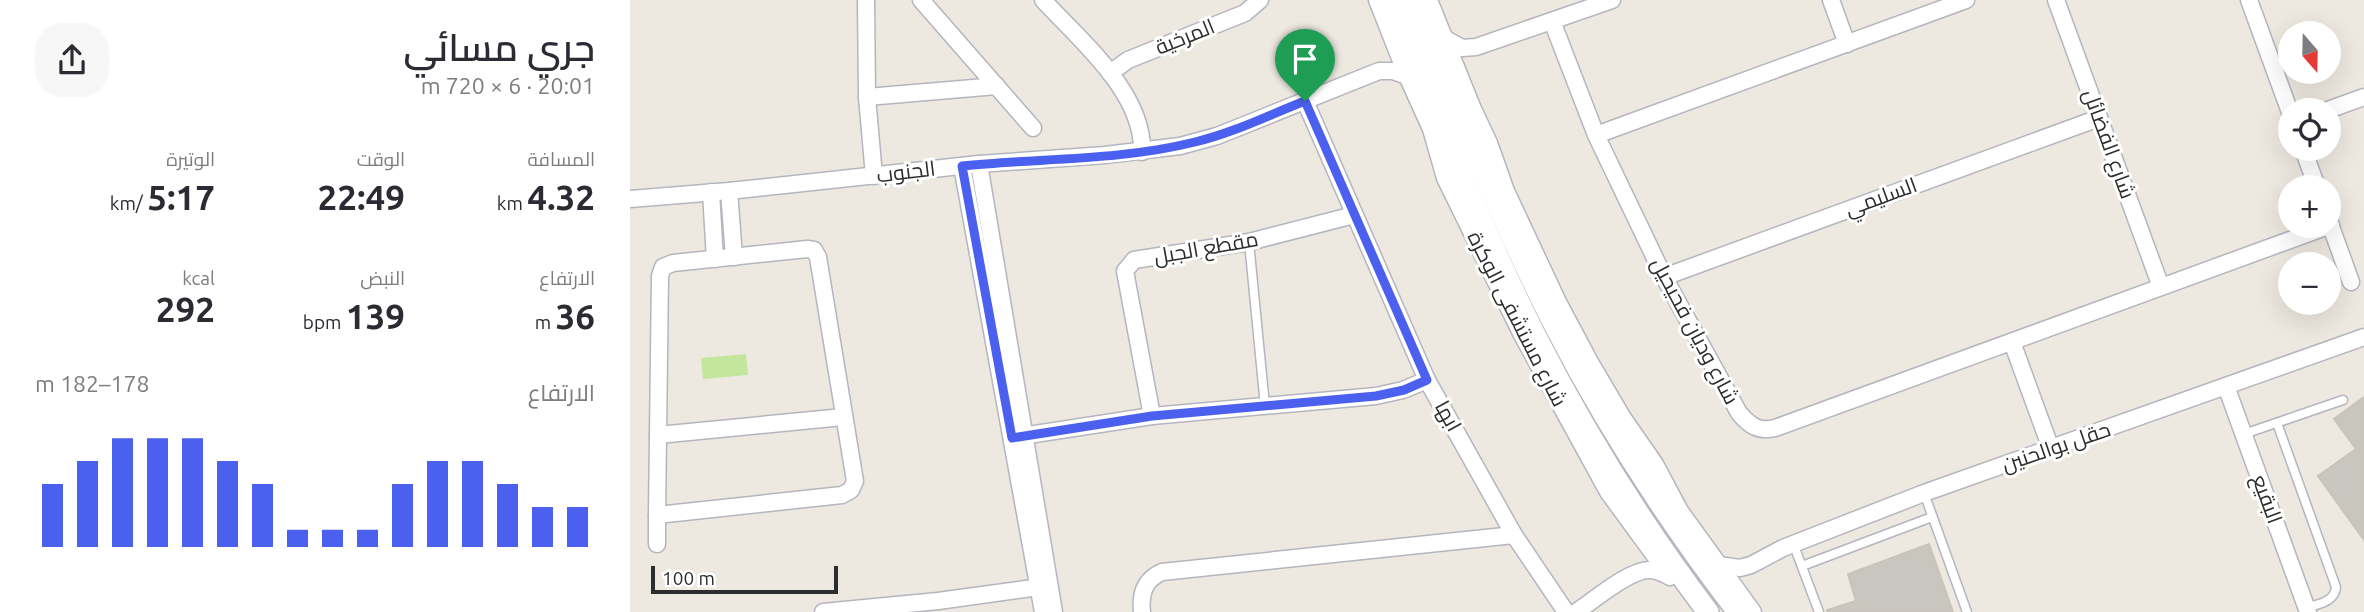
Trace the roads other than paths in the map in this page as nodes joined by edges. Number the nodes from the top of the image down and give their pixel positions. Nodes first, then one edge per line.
1 (866, 0) edge
2 (921, 0) edge
3 (1043, 0) edge
4 (1260, 0) edge
5 (1377, 0) edge
6 (1393, 0) edge
7 (1414, 0) edge
8 (1429, 0) edge
9 (1612, 0) edge
10 (1831, 0) edge
11 (1966, 0) edge
12 (2056, 0) edge
13 (2249, 0) edge
14 (1552, 21) junction
15 (1444, 37) junction
16 (1847, 44) junction
17 (1476, 47) junction
18 (1396, 49) junction
19 (1379, 72) junction
20 (1110, 73) junction
21 (1407, 76) junction
22 (1462, 78) junction
23 (997, 86) junction
24 (867, 96) junction
25 (2364, 97) edge
26 (2284, 98) edge
27 (1305, 101) junction
28 (2341, 105) edge
29 (1473, 109) junction
30 (2099, 118) junction
31 (1033, 128) dead end
32 (1596, 135) junction
33 (1471, 141) junction
34 (1142, 152) junction
35 (1438, 152) junction
36 (979, 164) junction
37 (962, 166) junction
38 (874, 176) junction
39 (1469, 189) junction
40 (729, 191) junction
41 (711, 192) junction
42 (630, 199) edge
43 (1354, 215) junction
44 (2290, 238) edge
45 (2335, 238) edge
46 (1249, 242) junction
47 (734, 257) junction
48 (715, 260) junction
49 (1664, 277) junction
50 (2351, 282) dead end
51 (2161, 287) junction
52 (2364, 337) edge
53 (2012, 342) junction
54 (1427, 380) junction
55 (2226, 386) junction
56 (2343, 400) dead end
57 (1265, 406) junction
58 (1152, 416) junction
59 (843, 417) junction
60 (2277, 422) junction
61 (1615, 434) junction
62 (2244, 434) junction
63 (658, 435) junction
64 (1018, 436) junction
65 (2051, 449) junction
66 (1655, 464) junction
67 (1622, 488) junction
68 (1924, 493) junction
69 (657, 515) junction
70 (1932, 517) junction
71 (1628, 519) junction
72 (1514, 535) junction
73 (1645, 542) junction
74 (1793, 543) junction
75 (657, 544) dead end
76 (1718, 565) junction
77 (1751, 565) junction
78 (1802, 566) junction
79 (1635, 572) junction
80 (1670, 577) junction
81 (1044, 586) junction
82 (1745, 609) edge
83 (2307, 610) edge
84 (823, 612) edge
85 (1043, 612) edge
86 (1054, 612) edge
87 (1142, 612) edge
88 (1566, 612) edge
89 (1576, 612) edge
90 (1702, 612) edge
91 (1707, 612) edge
92 (1819, 612) edge
93 (1967, 612) edge

1 - 24 street
2 - 23 street
3 - 20 street
4 - 20 street, المرخية
5 - 18 street, شارع مستشفى الوكرة
6 - 39 street, شارع مستشفى الوكرة
7 - 33 street, شارع مستشفى الوكرة
8 - 15 street, شارع مستشفى الوكرة
9 - 14 street
10 - 16 street
11 - 16 street
12 - 30 street, شارع الفضائل
13 - 26 street
14 - 17 street
14 - 32 street, شارع وديان فحيحيل
15 - 17 street
15 - 22 street, شارع مستشفى الوكرة
16 - 32 street
17 - 22 street
18 - 19 street
18 - 21 street, شارع مستشفى الوكرة
19 - 21 street, الجنوب
19 - 27 street, الجنوب
20 - 34 street
21 - 35 street, شارع مستشفى الوكرة
22 - 29 street, شارع مستشفى الوكرة
23 - 24 street
23 - 31 street
24 - 38 street
25 - 28 street
27 - 34 street, الجنوب
27 - 43 street, ابها
29 - 33 street
29 - 66 street, شارع مستشفى الوكرة
30 - 49 street, السليمي
30 - 51 street, شارع الفضائل
32 - 49 street, شارع وديان فحيحيل
33 - 61 street, شارع مستشفى الوكرة
34 - 36 street, الجنوب
35 - 39 street
35 - 71 street, شارع مستشفى الوكرة
36 - 37 street, الجنوب
36 - 64 street
37 - 38 street, الجنوب
37 - 64 street
38 - 40 street, الجنوب
39 - 67 street, شارع مستشفى الوكرة
40 - 41 street, الجنوب
40 - 47 street
41 - 42 street, الجنوب
41 - 48 street
43 - 46 street, مقطع الجبل
43 - 54 street, ابها
44 - 51 street, شارع وديان فحيحيل
45 - 50 street, شارع وديان فحيحيل
46 - 57 lane
46 - 58 street, مقطع الجبل
47 - 48 street
47 - 59 street
48 - 63 street
49 - 53 street, شارع وديان فحيحيل
51 - 53 street, شارع وديان فحيحيل
52 - 55 street, حقل بوالحنين
53 - 65 street
54 - 57 street
54 - 72 street, ابها
55 - 62 street, البقيع
55 - 65 street, حقل بوالحنين
56 - 60 lane
57 - 58 street
58 - 64 street
59 - 63 street
59 - 69 street
60 - 62 lane
60 - 83 lane
61 - 66 street
61 - 82 street, شارع مستشفى الوكرة
62 - 83 street, البقيع
63 - 69 street
64 - 81 street
65 - 68 street, حقل بوالحنين
66 - 76 street, شارع مستشفى الوكرة
67 - 71 street
67 - 91 street, شارع مستشفى الوكرة
68 - 70 lane
68 - 74 street, حقل بوالحنين
69 - 75 street
70 - 78 lane
70 - 93 lane
71 - 73 street, شارع مستشفى الوكرة
72 - 87 street
72 - 88 street, ابها
73 - 79 street
73 - 80 street, شارع مستشفى الوكرة
74 - 77 street, حقل بوالحنين
74 - 78 lane
76 - 77 street, حقل بوالحنين
76 - 82 street, شارع مستشفى الوكرة
77 - 82 street
78 - 92 lane
79 - 80 street
79 - 89 street
80 - 90 street, شارع مستشفى الوكرة
81 - 84 street
81 - 85 street
81 - 86 street

